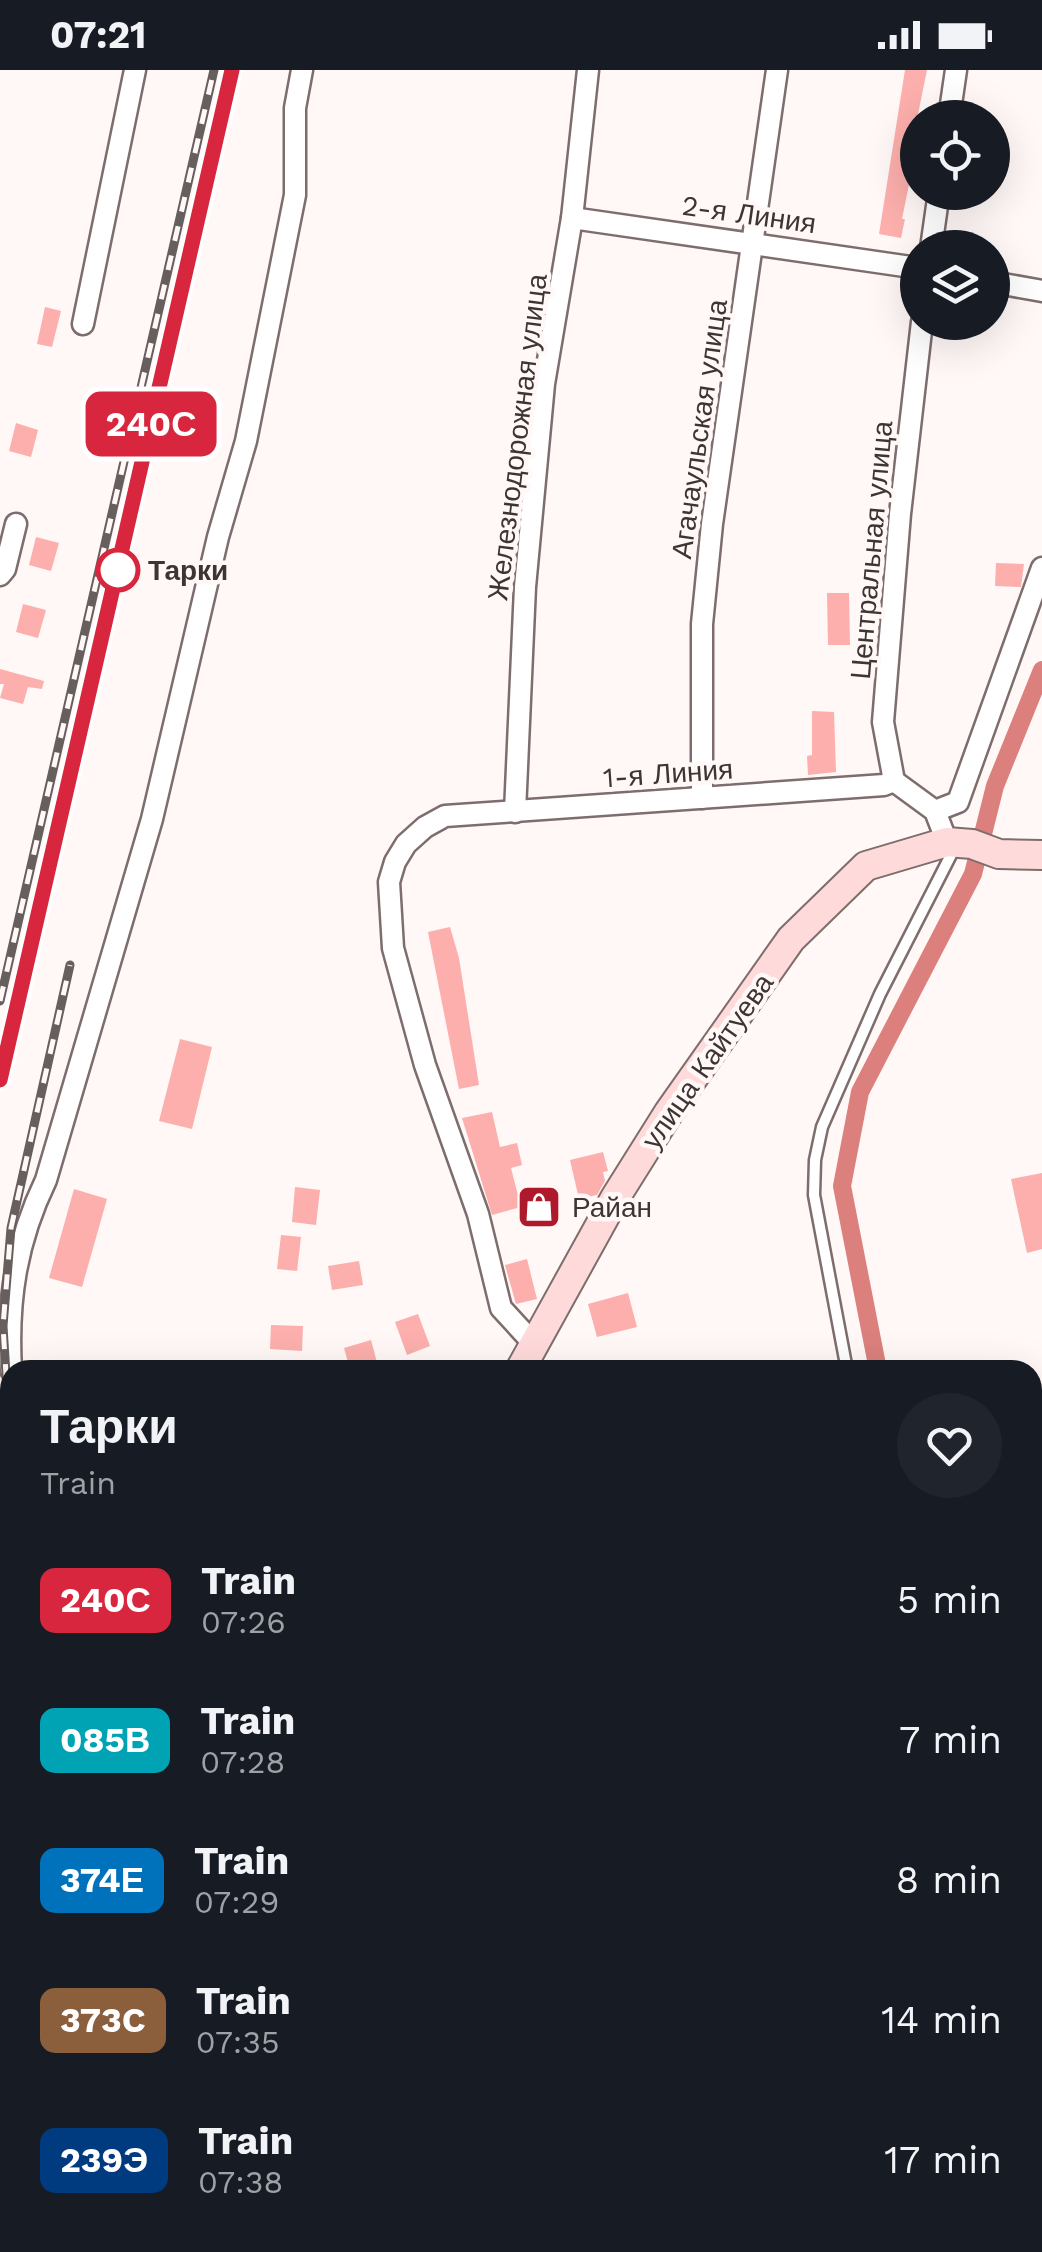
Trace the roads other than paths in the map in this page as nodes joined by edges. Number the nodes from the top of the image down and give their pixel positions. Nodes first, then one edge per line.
1 (134, 70) edge
2 (302, 70) edge
3 (588, 70) edge
4 (776, 70) edge
5 (956, 70) edge
6 (952, 100) edge
7 (572, 218) junction
8 (752, 242) junction
9 (900, 265) edge
10 (1010, 285) edge
11 (1042, 291) edge
12 (83, 324) dead end
13 (920, 340) edge
14 (16, 524) dead end
15 (1042, 568) edge
16 (0, 575) edge
17 (894, 781) junction
18 (702, 798) junction
19 (935, 811) junction
20 (514, 812) junction
21 (959, 843) junction
22 (1042, 855) edge
23 (534, 1344) junction
24 (11, 1360) edge
25 (525, 1360) edge
26 (845, 1360) edge

1 - 12 street
2 - 24 street
3 - 7 street, Железнодорожная улица
4 - 8 street, Агачаульская улица
5 - 6 street
7 - 8 street, 2-я Линия
7 - 20 street, Железнодорожная улица
8 - 9 street, 2-я Линия
8 - 18 street, Агачаульская улица
10 - 11 street
13 - 17 street, Центральная улица
14 - 16 street
15 - 19 street
17 - 18 street, 1-я Линия
17 - 19 street
18 - 20 street, 1-я Линия
19 - 21 street
20 - 23 street, 1-я Линия
21 - 22 main road
21 - 23 main road, улица Кайтуева
21 - 26 lane
23 - 25 main road, улица Кайтуева

